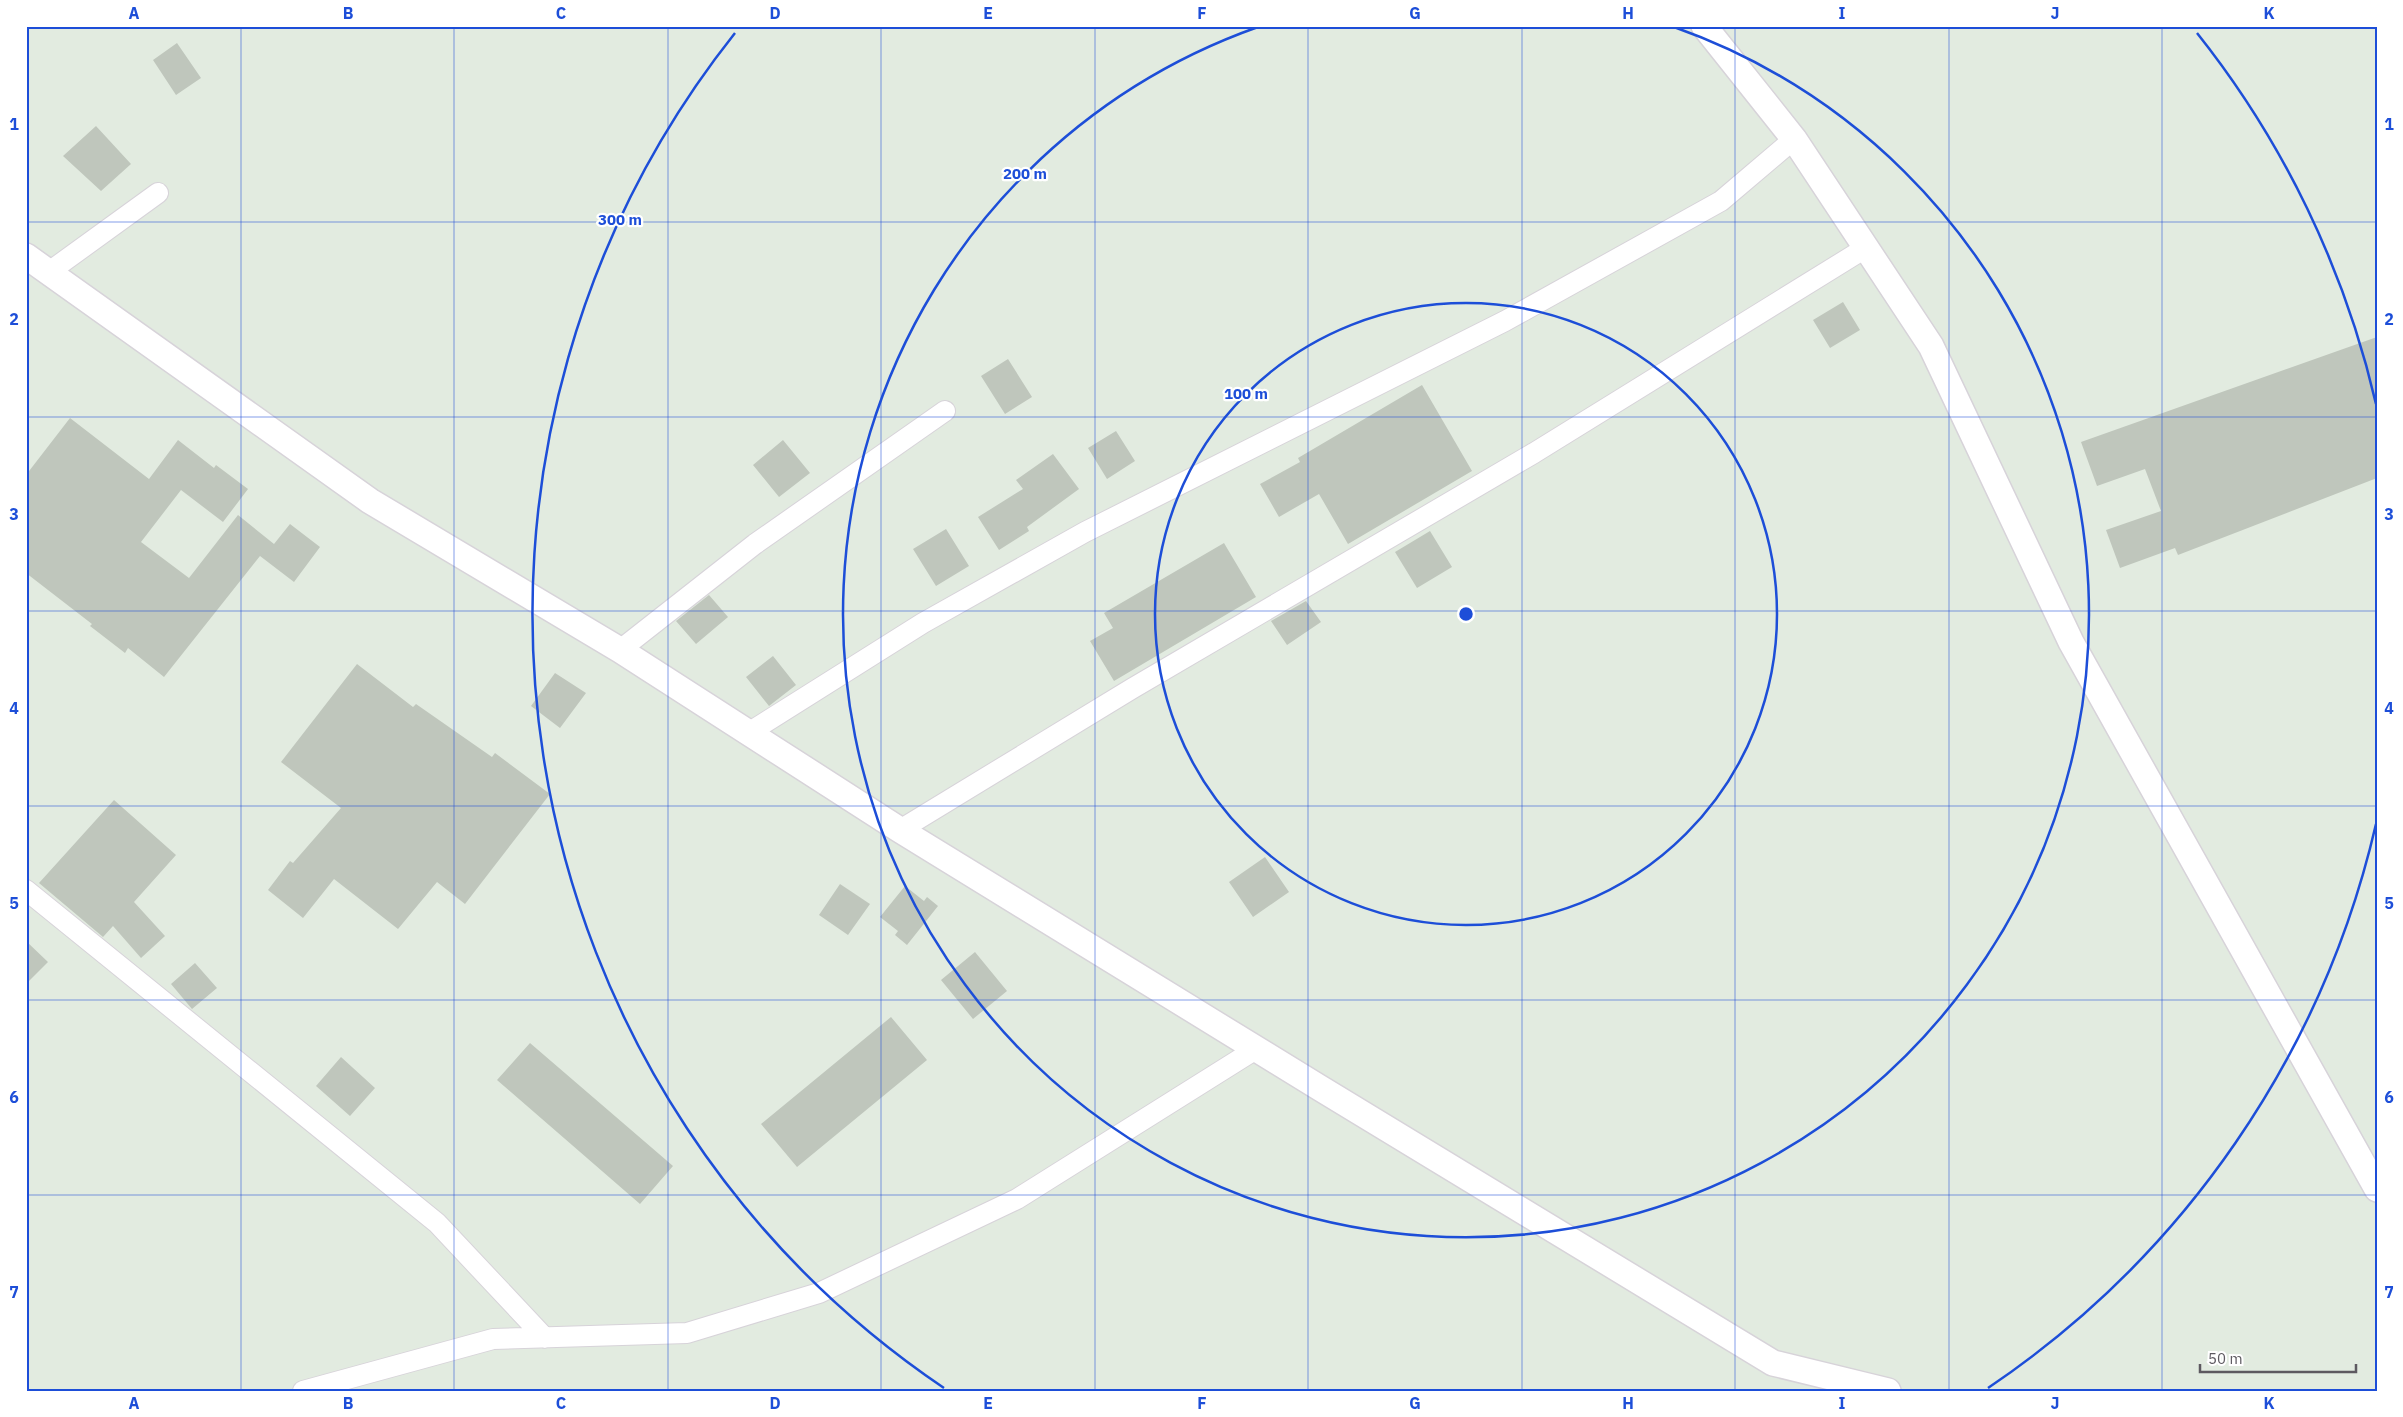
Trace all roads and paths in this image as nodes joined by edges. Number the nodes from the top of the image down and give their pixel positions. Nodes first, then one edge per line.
1 (1704, 26) edge
2 (1794, 139) junction
3 (158, 193) dead end
4 (1867, 247) junction
5 (26, 256) edge
6 (48, 272) junction
7 (945, 411) dead end
8 (620, 650) junction
9 (750, 732) junction
10 (900, 830) junction
11 (26, 890) edge
12 (1256, 1049) junction
13 (2377, 1189) edge
14 (545, 1338) junction
15 (303, 1391) edge
16 (1888, 1391) edge

1 - 2 street
2 - 4 street
2 - 9 street
3 - 6 street
4 - 10 street
4 - 13 street
5 - 6 street
6 - 8 street
7 - 8 street
8 - 9 street
9 - 10 street
10 - 12 street
11 - 14 street
12 - 14 street
12 - 16 street
14 - 15 street

